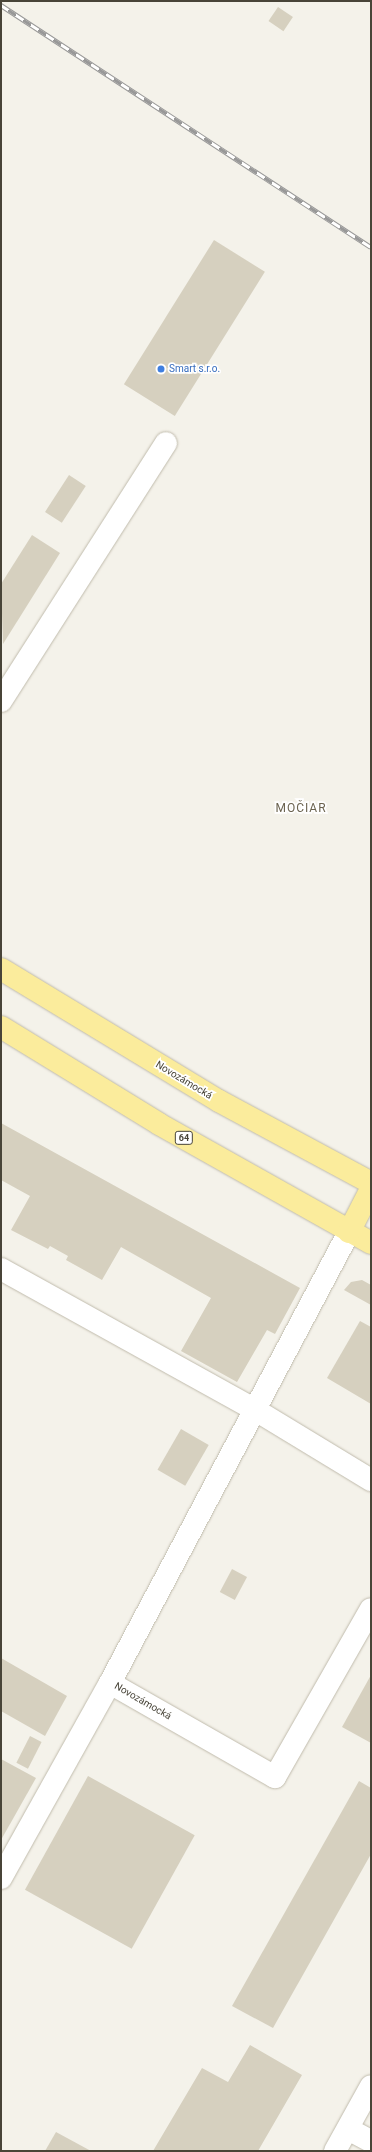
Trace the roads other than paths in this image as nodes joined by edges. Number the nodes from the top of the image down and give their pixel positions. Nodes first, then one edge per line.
1 (166, 443) dead end
2 (1, 701) edge
3 (1, 969) edge
4 (1, 1028) edge
5 (371, 1183) edge
6 (371, 1189) edge
7 (349, 1232) junction
8 (371, 1243) edge
9 (1, 1269) edge
10 (254, 1409) junction
11 (371, 1480) edge
12 (371, 1609) edge
13 (110, 1683) junction
14 (1, 1878) edge
15 (371, 2086) edge
16 (348, 2129) junction
17 (371, 2141) edge
18 (335, 2151) edge

1 - 2 street
3 - 5 main road, Novozámocká
4 - 7 main road, 64
6 - 7 main road
7 - 8 main road, 64
7 - 10 street, Novozámocká
9 - 10 street
10 - 11 street
10 - 13 street, Novozámocká
12 - 13 street, Novozámocká
13 - 14 street
15 - 16 street
16 - 17 street
16 - 18 street

